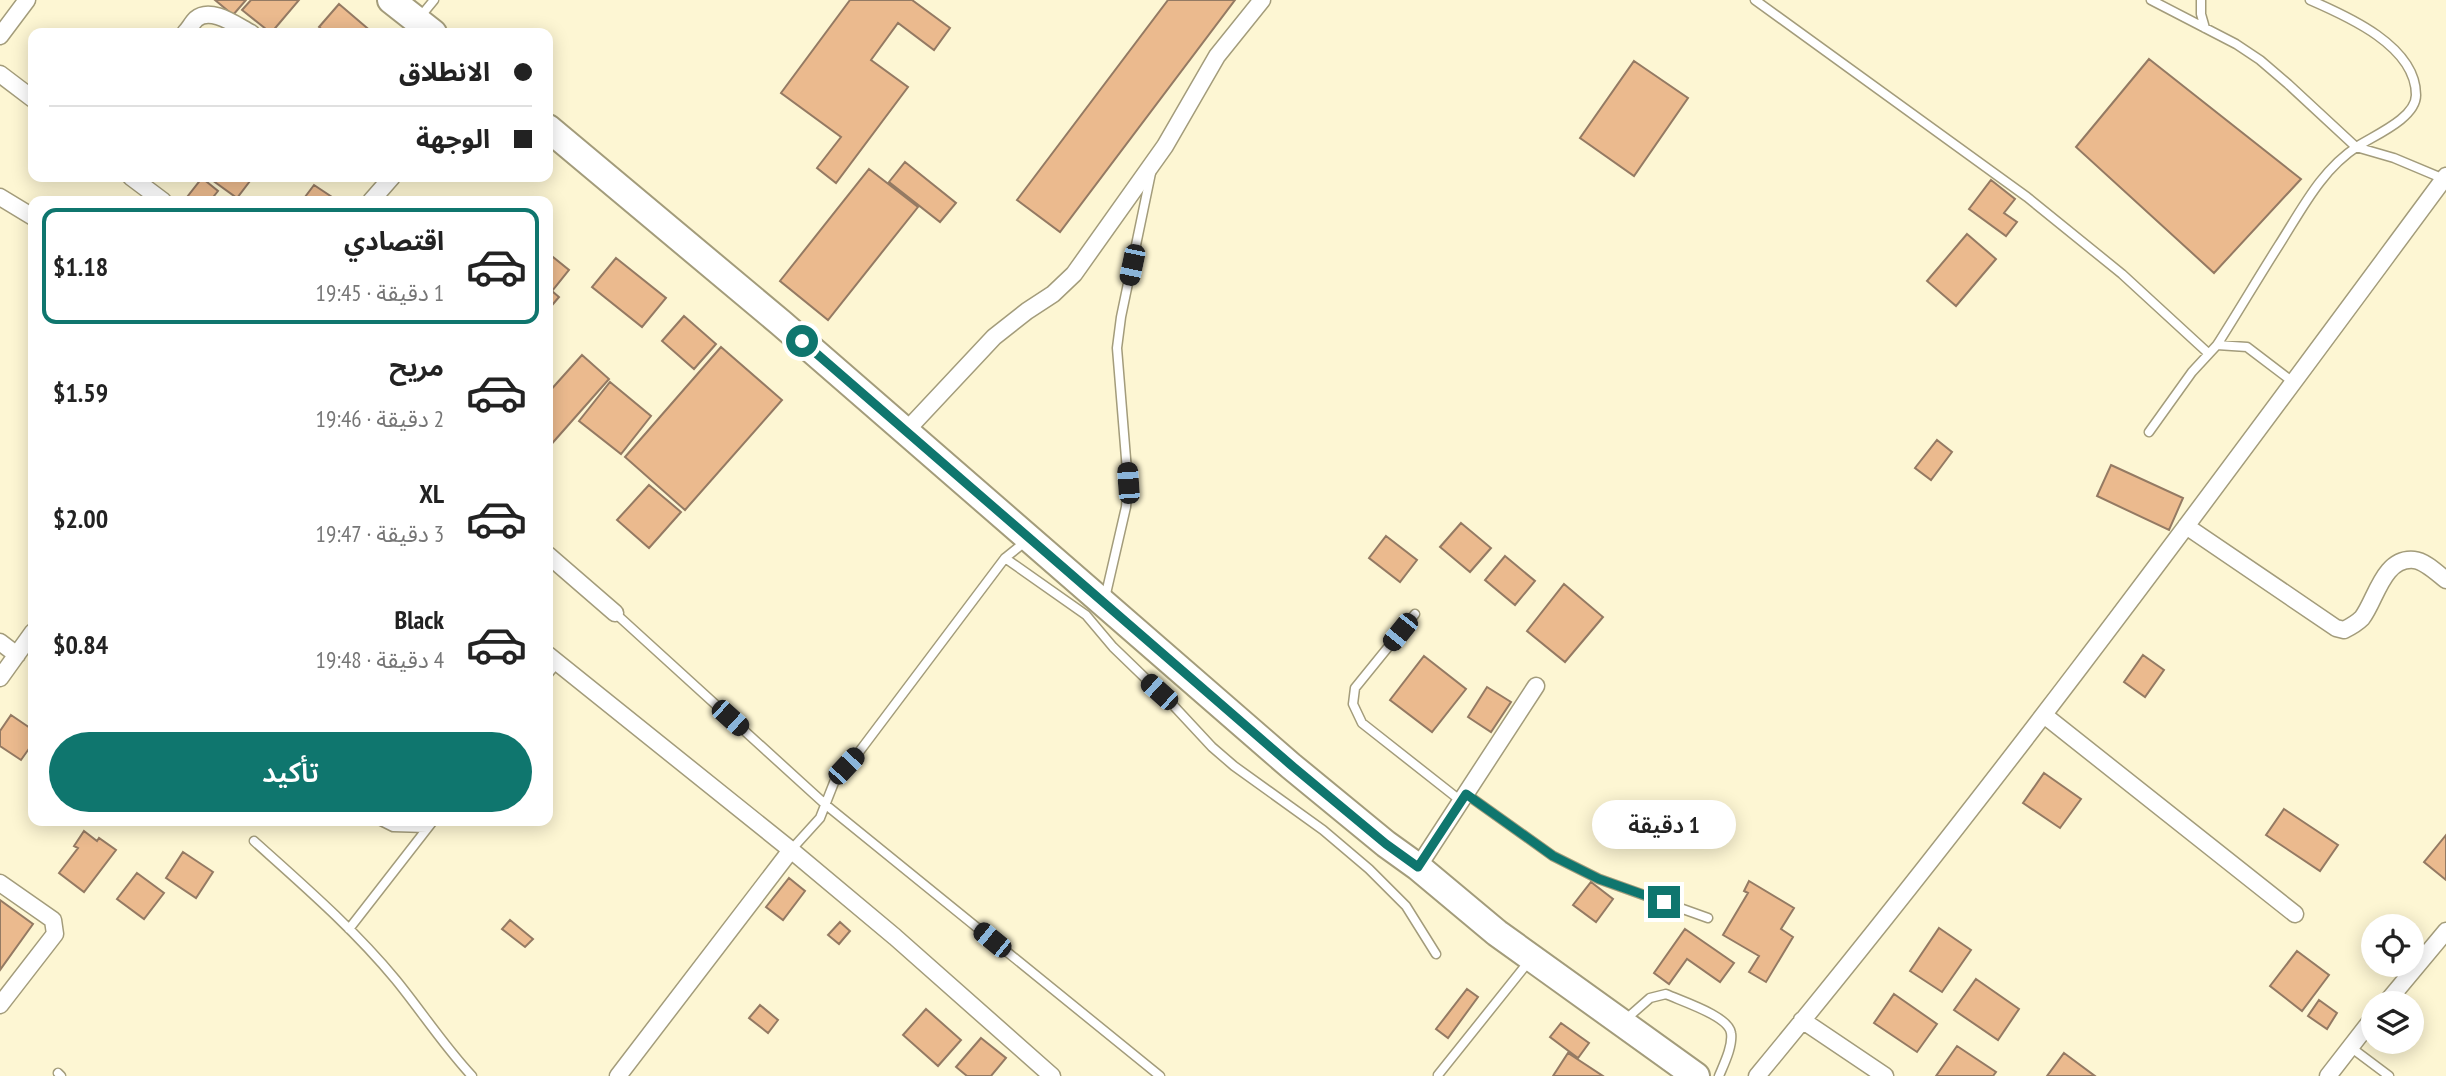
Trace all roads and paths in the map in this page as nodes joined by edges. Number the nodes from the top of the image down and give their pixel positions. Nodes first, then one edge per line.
1 (27, 0) edge
2 (391, 0) edge
3 (1262, 0) edge
4 (1755, 0) edge
5 (2151, 0) edge
6 (2201, 0) edge
7 (2310, 0) edge
8 (428, 18) edge
9 (190, 28) edge
10 (241, 28) edge
11 (2204, 28) junction
12 (0, 36) edge
13 (0, 74) edge
14 (28, 95) edge
15 (553, 132) edge
16 (2356, 147) junction
17 (1154, 161) junction
18 (2445, 178) edge
19 (138, 182) edge
20 (388, 182) edge
21 (156, 196) edge
22 (375, 196) edge
23 (0, 197) edge
24 (28, 214) edge
25 (2217, 345) junction
26 (2208, 353) junction
27 (2293, 382) junction
28 (905, 432) junction
29 (2149, 432) dead end
30 (2186, 527) junction
31 (1029, 538) junction
32 (1005, 558) junction
33 (553, 559) edge
34 (2446, 580) edge
35 (1104, 601) junction
36 (615, 613) joint
37 (1415, 614) dead end
38 (28, 639) edge
39 (0, 642) edge
40 (17, 654) junction
41 (553, 666) edge
42 (0, 678) edge
43 (1536, 686) dead end
44 (2044, 715) junction
45 (1464, 797) junction
46 (826, 805) junction
47 (391, 826) edge
48 (412, 826) edge
49 (429, 826) edge
50 (254, 841) dead end
51 (791, 850) junction
52 (1418, 867) junction
53 (0, 883) edge
54 (2295, 914) dead end
55 (1707, 918) dead end
56 (349, 929) junction
57 (2446, 932) edge
58 (1436, 954) dead end
59 (1532, 957) junction
60 (2396, 991) edge
61 (0, 1005) edge
62 (1801, 1020) junction
63 (1623, 1022) junction
64 (2361, 1032) edge
65 (2349, 1046) junction
66 (1438, 1075) edge
67 (472, 1076) edge
68 (618, 1076) edge
69 (1052, 1076) edge
70 (1160, 1076) edge
71 (1696, 1076) edge
72 (1719, 1076) edge
73 (1756, 1076) edge
74 (1885, 1076) edge
75 (2328, 1076) edge
76 (2389, 1076) edge

1 - 12 street
2 - 8 main road
3 - 17 street
4 - 26 lane
5 - 11 lane
6 - 11 lane
7 - 16 lane
9 - 10 street
11 - 16 lane
13 - 14 street
15 - 28 main road
16 - 18 lane
16 - 25 lane
17 - 28 street
17 - 35 lane
18 - 27 street
19 - 21 street
20 - 22 street
23 - 24 street
25 - 26 lane
25 - 27 lane
26 - 29 lane
27 - 30 street
28 - 31 main road
30 - 34 street
30 - 44 street
31 - 32 lane
31 - 35 main road
32 - 46 lane
32 - 58 lane
33 - 36 street
35 - 52 main road
36 - 46 lane
37 - 45 lane
38 - 40 street
39 - 40 street
40 - 42 street
41 - 51 street
43 - 45 street
44 - 54 street
44 - 62 street
45 - 52 street
45 - 55 lane
46 - 51 lane
46 - 70 lane
47 - 48 lane
49 - 56 lane
50 - 56 lane
51 - 68 street
51 - 69 street
52 - 59 main road
53 - 61 street
56 - 67 lane
57 - 60 street
59 - 63 main road
59 - 66 lane
62 - 73 street
62 - 74 street
63 - 71 main road
63 - 72 lane
64 - 65 street
65 - 75 street
65 - 76 lane

